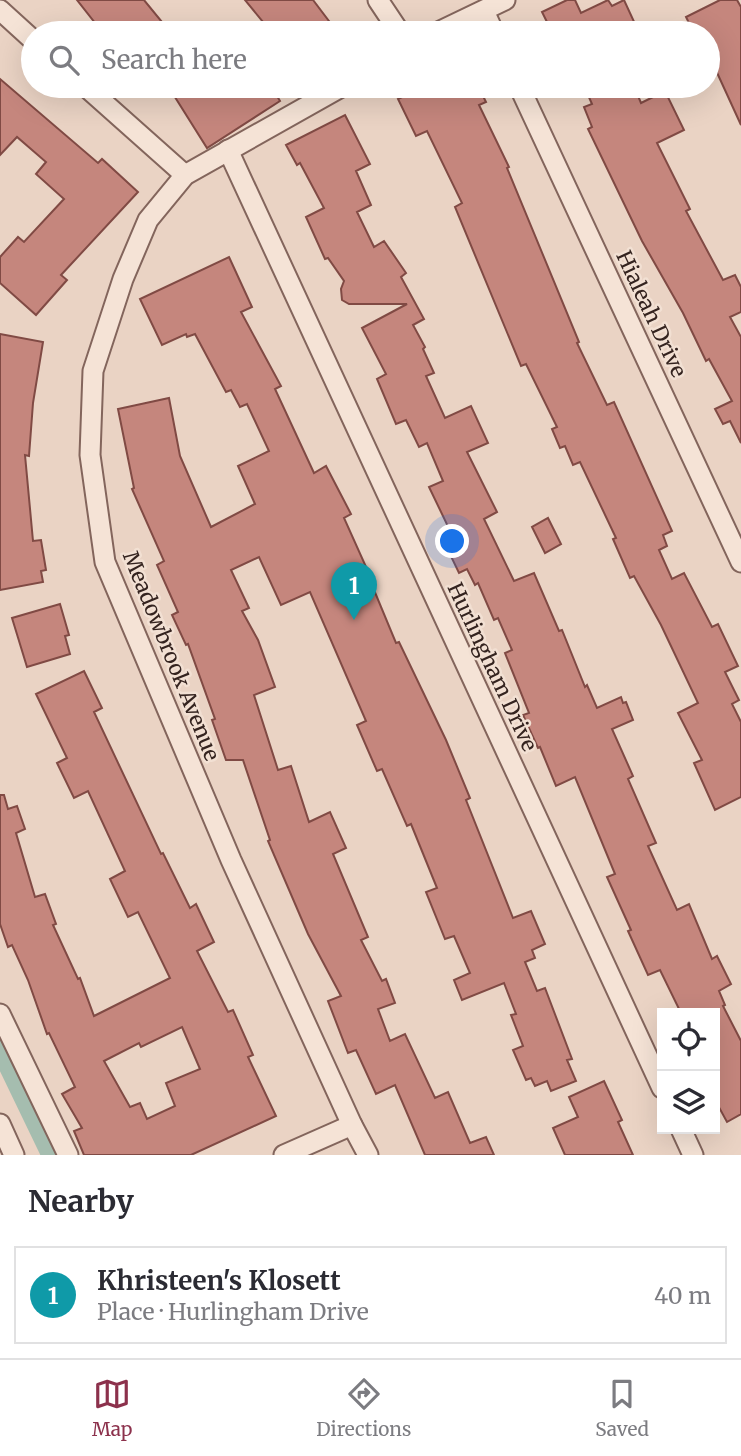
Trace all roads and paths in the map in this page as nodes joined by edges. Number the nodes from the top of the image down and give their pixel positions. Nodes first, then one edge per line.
1 (378, 0) edge
2 (505, 0) edge
3 (0, 10) edge
4 (484, 11) junction
5 (392, 21) edge
6 (462, 21) edge
7 (489, 21) edge
8 (21, 29) edge
9 (98, 98) edge
10 (321, 98) edge
11 (525, 98) edge
12 (228, 150) junction
13 (185, 175) junction
14 (741, 562) edge
15 (0, 1014) edge
16 (657, 1077) edge
17 (0, 1125) edge
18 (352, 1125) junction
19 (683, 1134) edge
20 (14, 1155) edge
21 (68, 1155) edge
22 (284, 1155) edge
23 (368, 1155) edge
24 (693, 1155) edge

1 - 5 street
2 - 4 street
3 - 8 street
4 - 6 street
4 - 7 street
9 - 13 street
10 - 12 street, Meadowbrook Avenue
11 - 14 street, Hialeah Drive
12 - 13 street, Meadowbrook Avenue
12 - 16 street, Hurlingham Drive
13 - 18 street, Meadowbrook Avenue
15 - 21 street
17 - 20 street
18 - 22 street
18 - 23 street, Meadowbrook Avenue
19 - 24 street

